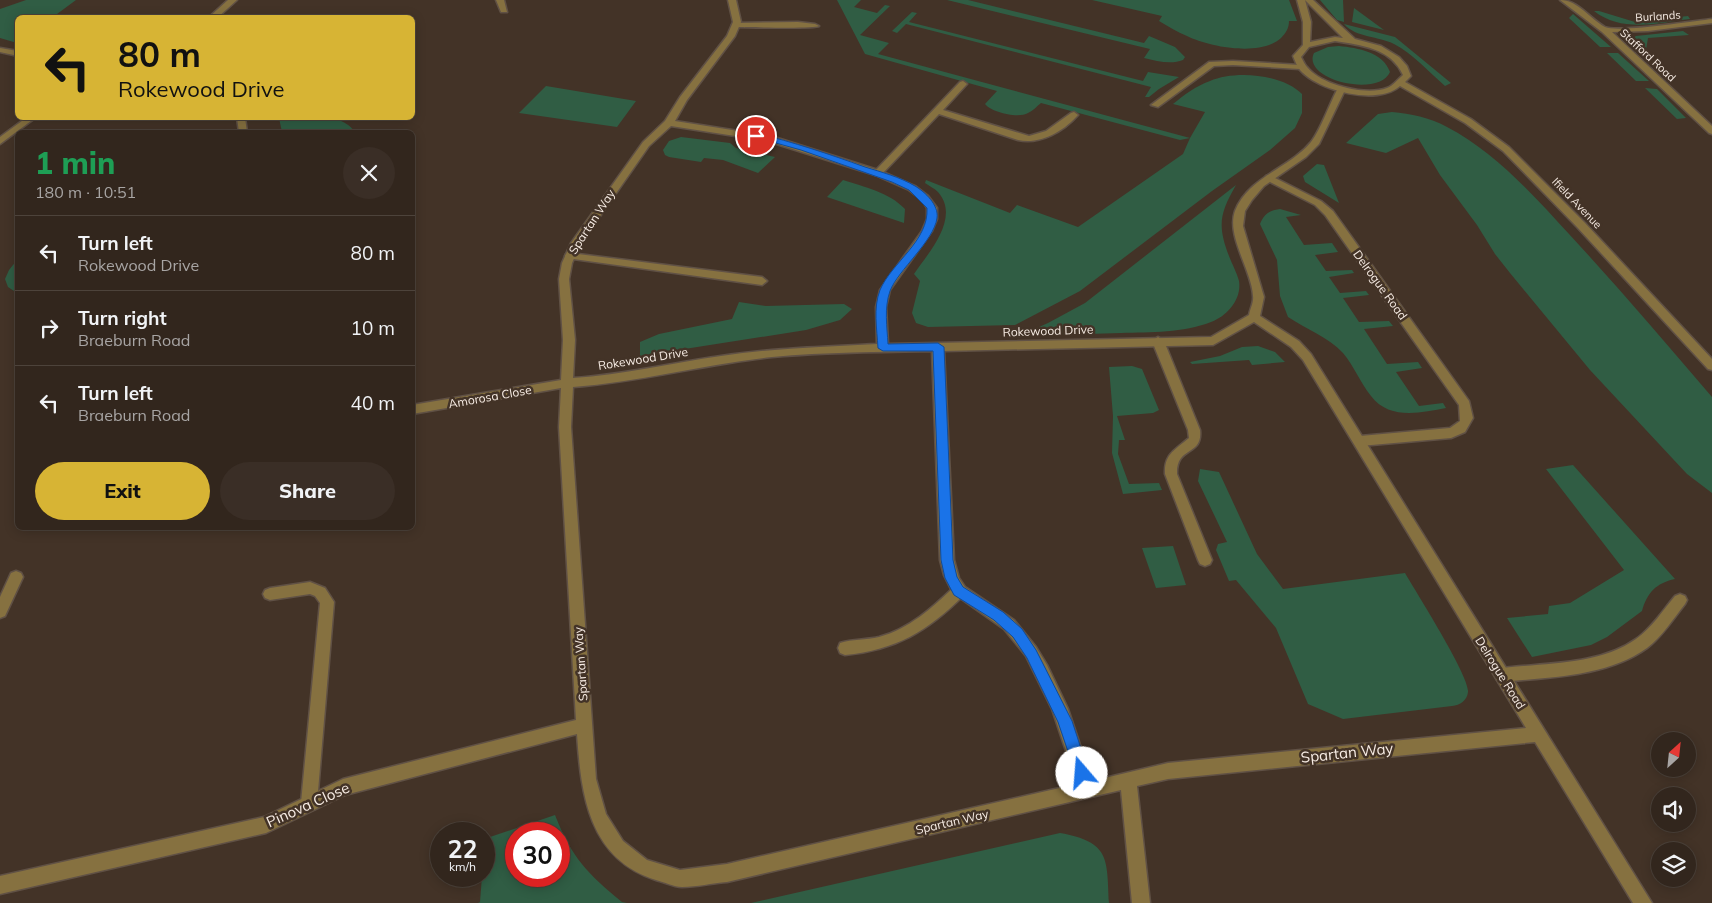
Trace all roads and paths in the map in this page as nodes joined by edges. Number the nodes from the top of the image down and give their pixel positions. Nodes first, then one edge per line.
1 (233, 0) edge
2 (500, 0) edge
3 (732, 0) edge
4 (1301, 0) edge
5 (1309, 0) edge
6 (1564, 0) edge
7 (504, 10) dead end
8 (216, 15) edge
9 (1712, 22) edge
10 (736, 25) junction
11 (815, 26) dead end
12 (1605, 30) junction
13 (1352, 41) junction
14 (1306, 44) junction
15 (0, 50) edge
16 (15, 53) edge
17 (1300, 67) junction
18 (964, 84) dead end
19 (1402, 84) junction
20 (1341, 90) junction
21 (1155, 105) dead end
22 (938, 112) junction
23 (1074, 115) dead end
24 (28, 120) edge
25 (669, 123) junction
26 (1712, 131) edge
27 (0, 141) edge
28 (878, 173) junction
29 (1269, 178) junction
30 (570, 256) junction
31 (762, 281) dead end
32 (1254, 318) junction
33 (1158, 341) junction
34 (938, 347) junction
35 (883, 348) junction
36 (1712, 366) edge
37 (567, 383) junction
38 (415, 409) edge
39 (1360, 441) junction
40 (1205, 560) dead end
41 (16, 577) dead end
42 (959, 591) junction
43 (270, 594) dead end
44 (1680, 600) dead end
45 (0, 612) edge
46 (844, 648) dead end
47 (1502, 676) junction
48 (585, 725) junction
49 (1538, 734) junction
50 (1128, 780) junction
51 (1087, 791) junction
52 (310, 803) junction
53 (0, 885) edge
54 (1141, 903) edge
55 (1643, 903) edge

1 - 8 street
2 - 7 street
3 - 10 street
4 - 14 street
5 - 13 street
6 - 12 street, Stafford Road
9 - 12 street, Burlands
10 - 11 street
10 - 25 street, Spartan Way
12 - 26 street, Stafford Road
13 - 14 street
13 - 19 street
14 - 17 street
15 - 16 street
17 - 20 street
17 - 21 street
18 - 22 street
19 - 20 street
19 - 36 street, Ifield Avenue
20 - 29 street
22 - 23 street
22 - 28 street
24 - 27 street
25 - 28 street
25 - 30 street, Spartan Way
28 - 35 street
29 - 32 street
29 - 39 street, Delrogue Road
30 - 31 street
30 - 37 street, Spartan Way
32 - 33 street, Rokewood Drive
32 - 39 street, Delrogue Road
33 - 34 street, Rokewood Drive
33 - 40 street
34 - 35 street, Rokewood Drive
34 - 42 street
35 - 37 street, Rokewood Drive
37 - 38 street, Amorosa Close
37 - 48 street, Spartan Way
39 - 47 street, Delrogue Road
41 - 45 street
42 - 46 street
42 - 51 street
43 - 52 street
44 - 47 street
47 - 49 street, Delrogue Road
48 - 51 street, Spartan Way
48 - 52 street, Pinova Close
49 - 50 street, Spartan Way
49 - 55 street, Delrogue Road
50 - 51 street, Spartan Way
50 - 54 street
52 - 53 street, Pinova Close

